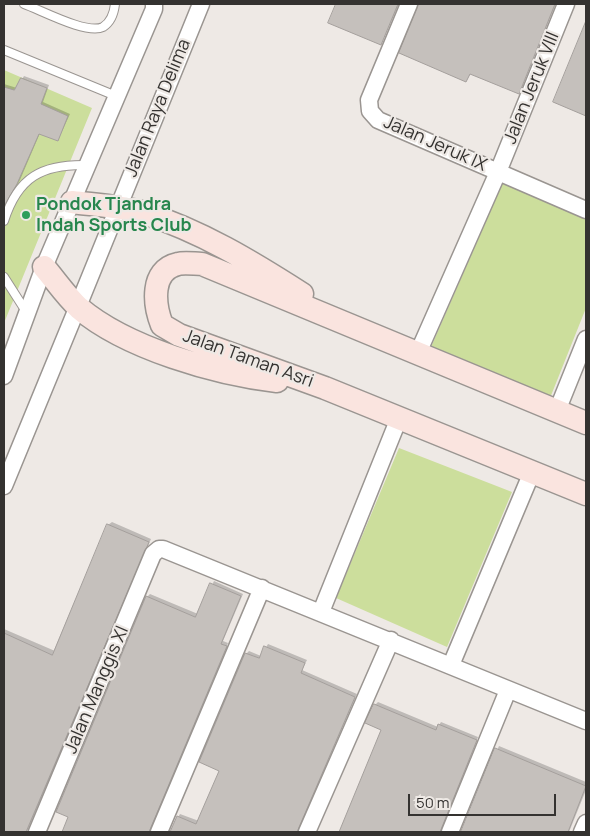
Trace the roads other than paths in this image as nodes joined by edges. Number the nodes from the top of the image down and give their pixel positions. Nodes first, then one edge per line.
1 (24, 4) edge
2 (115, 4) edge
3 (154, 4) edge
4 (200, 4) edge
5 (409, 4) edge
6 (566, 4) edge
7 (4, 50) edge
8 (116, 96) junction
9 (87, 165) junction
10 (498, 172) junction
11 (70, 205) junction
12 (116, 210) junction
13 (586, 210) edge
14 (4, 221) edge
15 (44, 268) junction
16 (4, 277) edge
17 (78, 306) junction
18 (27, 313) junction
19 (346, 323) junction
20 (586, 339) edge
21 (418, 353) junction
22 (4, 376) edge
23 (325, 388) junction
24 (557, 412) junction
25 (399, 418) junction
26 (586, 423) edge
27 (532, 472) junction
28 (4, 486) edge
29 (586, 494) edge
30 (262, 588) junction
31 (321, 612) junction
32 (391, 640) junction
33 (451, 665) junction
34 (508, 690) junction
35 (586, 721) edge
36 (586, 823) edge
37 (37, 832) edge
38 (159, 832) edge
39 (307, 832) edge
40 (450, 832) edge
41 (582, 832) edge

1 - 2 lane
3 - 8 street
4 - 12 street, Jalan Raya Delima
5 - 10 street, Jalan Jeruk IX
6 - 10 street, Jalan Jeruk VIII
7 - 8 lane
8 - 9 street
9 - 11 street
9 - 14 lane
10 - 13 street, Jalan Jeruk IX
10 - 21 street, Jalan Jeruk VIII
11 - 12 main road
11 - 15 street
12 - 17 street
12 - 19 main road
15 - 17 main road
15 - 18 street
16 - 18 lane
17 - 23 main road
17 - 28 street
18 - 22 street
19 - 21 main road, Jalan Taman Asri
19 - 23 main road, Jalan Taman Asri
20 - 24 street
21 - 24 main road, Jalan Taman Asri
23 - 25 main road, Jalan Taman Asri
24 - 26 main road, Jalan Taman Asri
25 - 27 main road, Jalan Taman Asri
25 - 31 street
27 - 29 main road, Jalan Taman Asri
27 - 33 street
30 - 31 street
30 - 37 street, Jalan Manggis XI
30 - 38 street
31 - 32 street
32 - 33 street
32 - 39 street
33 - 34 street
34 - 35 street
34 - 40 street
36 - 41 street

